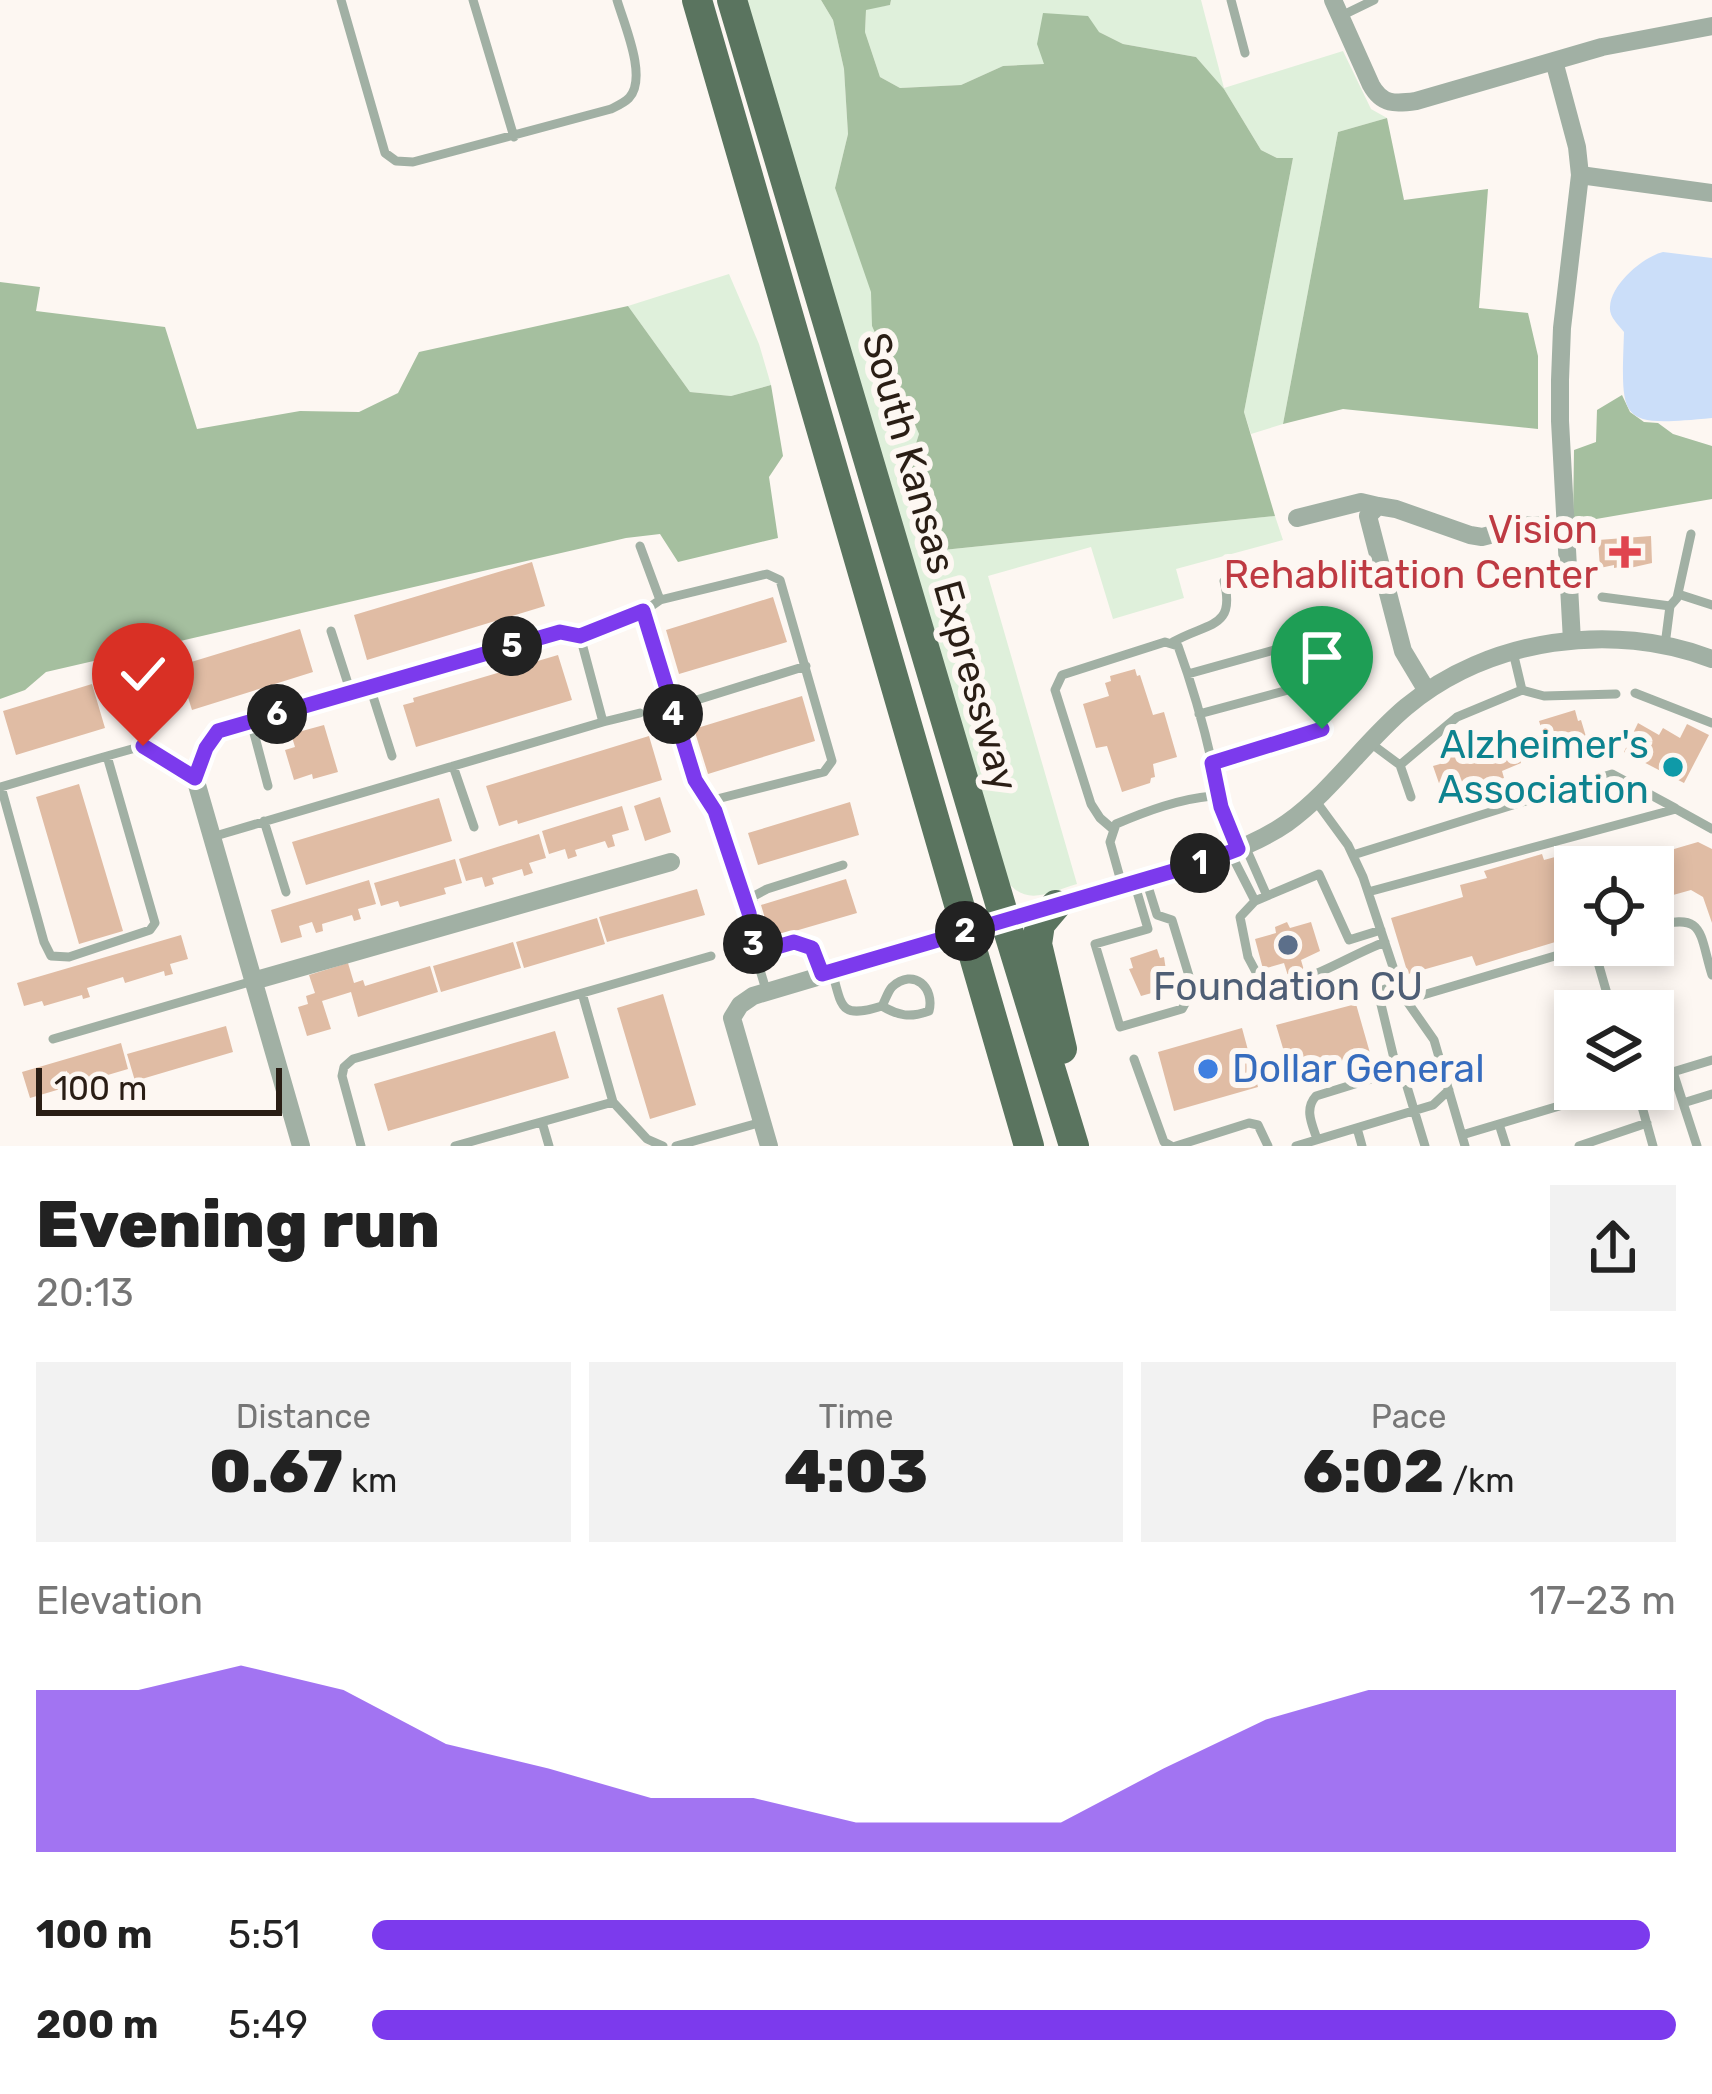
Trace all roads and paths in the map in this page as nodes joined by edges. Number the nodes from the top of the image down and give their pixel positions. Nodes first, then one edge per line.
1 (341, 0) edge
2 (473, 0) edge
3 (617, 0) edge
4 (697, 0) edge
5 (732, 0) edge
6 (1232, 0) edge
7 (1374, 0) edge
8 (1336, 8) edge
9 (1712, 26) edge
10 (1245, 53) dead end
11 (1554, 62) junction
12 (514, 137) junction
13 (1580, 175) junction
14 (1712, 193) edge
15 (1378, 506) junction
16 (1298, 518) dead end
17 (1566, 528) junction
18 (1691, 534) dead end
19 (640, 546) dead end
20 (1224, 581) dead end
21 (1678, 593) junction
22 (1602, 597) dead end
23 (660, 600) junction
24 (1712, 605) edge
25 (1670, 607) junction
26 (643, 611) junction
27 (332, 631) dead end
28 (580, 636) junction
29 (1572, 641) junction
30 (1173, 642) junction
31 (1665, 645) junction
32 (1513, 651) junction
33 (1712, 659) edge
34 (806, 666) junction
35 (1186, 669) junction
36 (1314, 683) junction
37 (370, 687) junction
38 (1522, 690) junction
39 (1426, 691) junction
40 (350, 693) junction
41 (1635, 693) dead end
42 (1616, 694) dead end
43 (671, 708) junction
44 (640, 713) dead end
45 (1199, 714) junction
46 (251, 722) junction
47 (603, 722) junction
48 (1712, 723) edge
49 (1369, 742) junction
50 (107, 756) junction
51 (392, 756) dead end
52 (1212, 763) junction
53 (1400, 765) junction
54 (453, 766) junction
55 (195, 778) junction
56 (0, 786) edge
57 (268, 786) dead end
58 (1411, 797) dead end
59 (1315, 800) junction
60 (709, 801) junction
61 (1221, 807) junction
62 (1676, 809) junction
63 (264, 821) junction
64 (473, 827) dead end
65 (1712, 829) edge
66 (1114, 830) junction
67 (212, 837) junction
68 (1238, 855) junction
69 (1353, 855) junction
70 (671, 862) dead end
71 (843, 865) dead end
72 (1134, 882) junction
73 (286, 892) dead end
74 (1368, 892) junction
75 (1267, 896) junction
76 (1255, 901) junction
77 (1056, 905) junction
78 (749, 913) junction
79 (1005, 920) junction
80 (1674, 921) edge
81 (1173, 924) junction
82 (1148, 928) junction
83 (1381, 930) junction
84 (967, 931) junction
85 (1349, 940) junction
86 (1384, 942) junction
87 (756, 953) junction
88 (1357, 953) junction
89 (711, 956) dead end
90 (1554, 956) edge
91 (827, 972) junction
92 (1712, 976) edge
93 (254, 981) junction
94 (1399, 985) junction
95 (766, 990) junction
96 (582, 993) junction
97 (1406, 1000) junction
98 (988, 1004) junction
99 (882, 1006) junction
100 (53, 1039) dead end
101 (1134, 1059) dead end
102 (1712, 1060) edge
103 (1397, 1070) junction
104 (1674, 1072) edge
105 (1674, 1075) edge
106 (1449, 1090) junction
107 (1712, 1094) edge
108 (613, 1102) junction
109 (1683, 1103) junction
110 (1554, 1108) edge
111 (1414, 1110) junction
112 (1643, 1110) edge
113 (542, 1122) junction
114 (762, 1122) junction
115 (1647, 1123) junction
116 (1499, 1124) junction
117 (1357, 1128) junction
118 (1072, 1139) edge
119 (1317, 1139) junction
120 (1464, 1141) edge
121 (301, 1146) edge
122 (361, 1146) edge
123 (455, 1146) edge
124 (549, 1146) edge
125 (663, 1146) edge
126 (676, 1146) edge
127 (769, 1146) edge
128 (1010, 1146) edge
129 (1029, 1146) edge
130 (1173, 1146) edge
131 (1268, 1146) edge
132 (1296, 1146) edge
133 (1362, 1146) edge
134 (1425, 1146) edge
135 (1506, 1146) edge
136 (1579, 1146) edge
137 (1654, 1146) edge
138 (1697, 1146) edge

1 - 12 lane
2 - 12 lane
3 - 12 lane
4 - 84 main road, South Kansas Expressway
5 - 79 main road, South Kansas Expressway
6 - 10 lane
7 - 8 lane
8 - 11 street
9 - 11 street
11 - 13 street
13 - 14 street
13 - 17 street
15 - 16 street
15 - 17 street
15 - 39 street
17 - 29 street
18 - 21 lane
19 - 23 lane
20 - 30 lane
21 - 24 lane
21 - 25 lane
22 - 25 lane
23 - 26 lane
23 - 34 lane
25 - 31 lane
26 - 28 lane
26 - 43 lane
27 - 40 lane
28 - 37 lane
28 - 47 lane
29 - 31 street
29 - 32 street
30 - 35 lane
30 - 66 lane
31 - 33 street
32 - 38 lane
32 - 39 street
34 - 43 lane
34 - 60 lane
35 - 36 lane
35 - 45 lane
36 - 45 lane
36 - 52 lane
37 - 40 lane
37 - 51 lane
38 - 42 lane
38 - 53 lane
39 - 49 street
40 - 46 lane
41 - 48 lane
43 - 60 lane
44 - 47 lane
45 - 52 lane
46 - 55 lane
46 - 57 lane
47 - 54 lane
49 - 53 lane
49 - 59 street
50 - 55 lane
50 - 56 lane
50 - 56 lane
52 - 61 lane
53 - 58 lane
54 - 63 lane
54 - 64 lane
55 - 67 street
59 - 68 street
59 - 69 lane
60 - 78 lane
61 - 66 lane
61 - 68 lane
62 - 65 lane
62 - 69 lane
62 - 74 lane
63 - 67 lane
63 - 73 lane
66 - 72 lane
67 - 93 street
68 - 72 street
68 - 75 lane
68 - 76 lane
69 - 74 lane
70 - 93 street
71 - 78 lane
72 - 77 street
72 - 81 lane
72 - 82 lane
74 - 83 lane
75 - 76 lane
75 - 85 lane
76 - 88 lane
77 - 79 street
77 - 118 main road
78 - 87 lane
79 - 84 street
79 - 118 main road, South Kansas Expressway
80 - 92 lane
81 - 82 lane
81 - 82 lane
83 - 85 lane
83 - 86 lane
84 - 91 street
84 - 98 main road, South Kansas Expressway
85 - 88 lane
86 - 88 lane
86 - 94 lane
87 - 91 lane
87 - 95 lane
89 - 96 lane
90 - 97 lane
91 - 95 street
91 - 99 lane
93 - 100 lane
93 - 121 street
94 - 97 lane
94 - 103 lane
95 - 114 street
96 - 108 lane
96 - 122 lane
97 - 106 lane
98 - 128 main road
98 - 129 main road, South Kansas Expressway
99 - 99 lane
101 - 130 lane
102 - 104 lane
103 - 111 lane
103 - 119 lane
105 - 109 lane
106 - 111 lane
106 - 120 lane
107 - 109 lane
108 - 113 lane
108 - 125 lane
109 - 138 lane
110 - 116 lane
111 - 117 lane
111 - 134 lane
112 - 115 lane
113 - 123 lane
113 - 124 lane
114 - 126 lane
114 - 127 street
115 - 136 lane
115 - 137 lane
116 - 120 lane
116 - 135 lane
117 - 119 lane
117 - 133 lane
119 - 132 lane
130 - 131 lane

